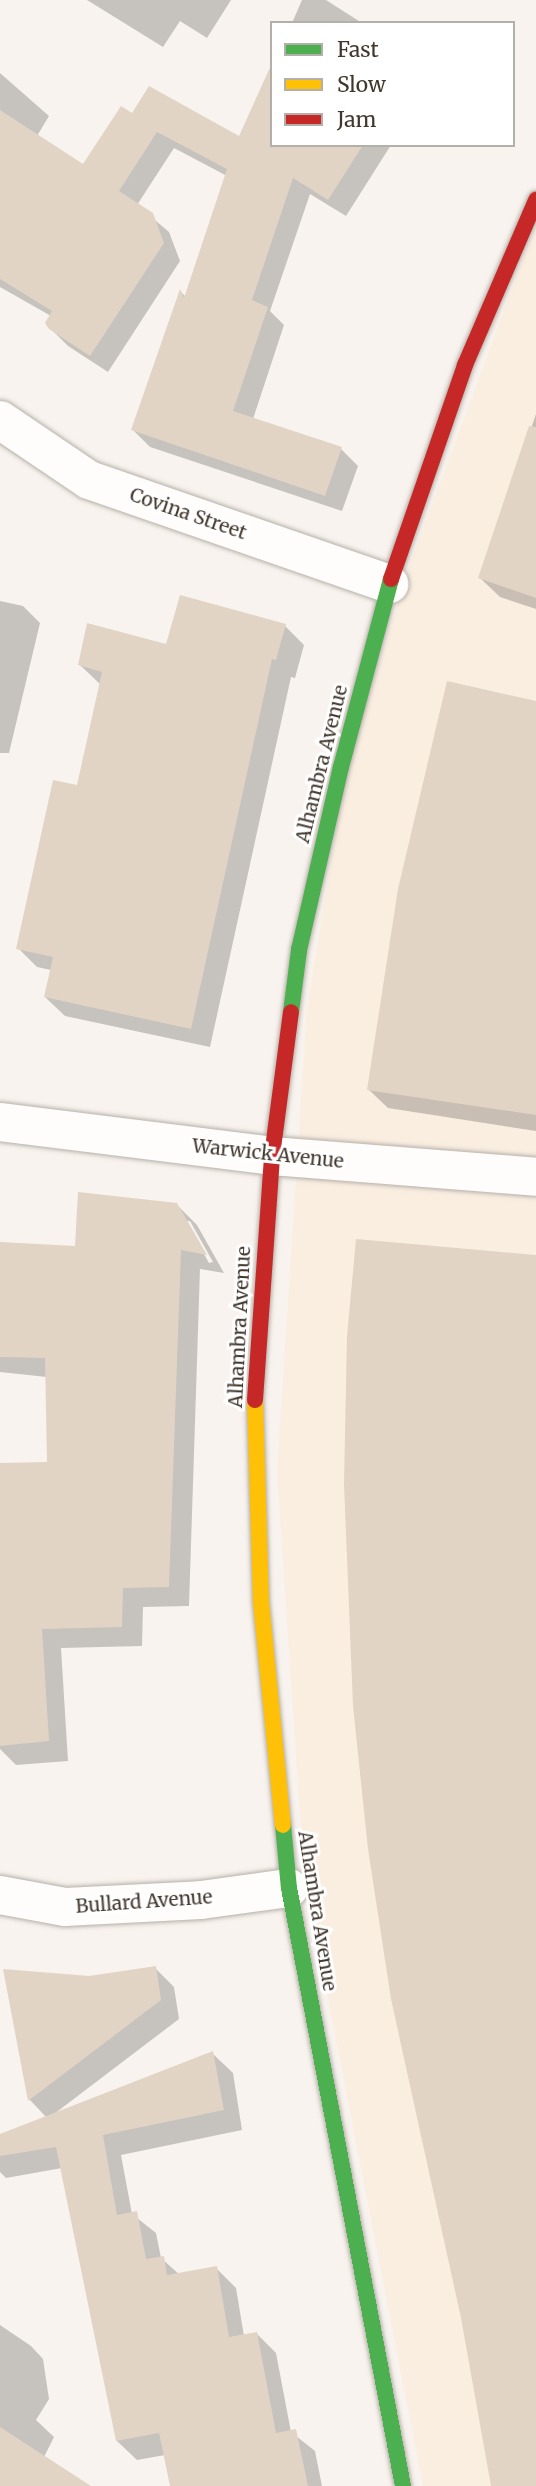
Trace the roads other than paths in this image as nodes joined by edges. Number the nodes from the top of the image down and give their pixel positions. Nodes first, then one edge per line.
1 (536, 200) edge
2 (0, 420) edge
3 (388, 584) junction
4 (0, 1122) edge
5 (272, 1156) junction
6 (536, 1177) edge
7 (289, 1888) junction
8 (0, 1895) edge
9 (403, 2486) edge

1 - 3 main road, Alhambra Avenue
2 - 3 street, Covina Street
3 - 5 main road, Alhambra Avenue
4 - 5 street, Warwick Avenue
5 - 6 street, Warwick Avenue
5 - 7 main road, Alhambra Avenue
7 - 8 street, Bullard Avenue
7 - 9 main road, Alhambra Avenue

